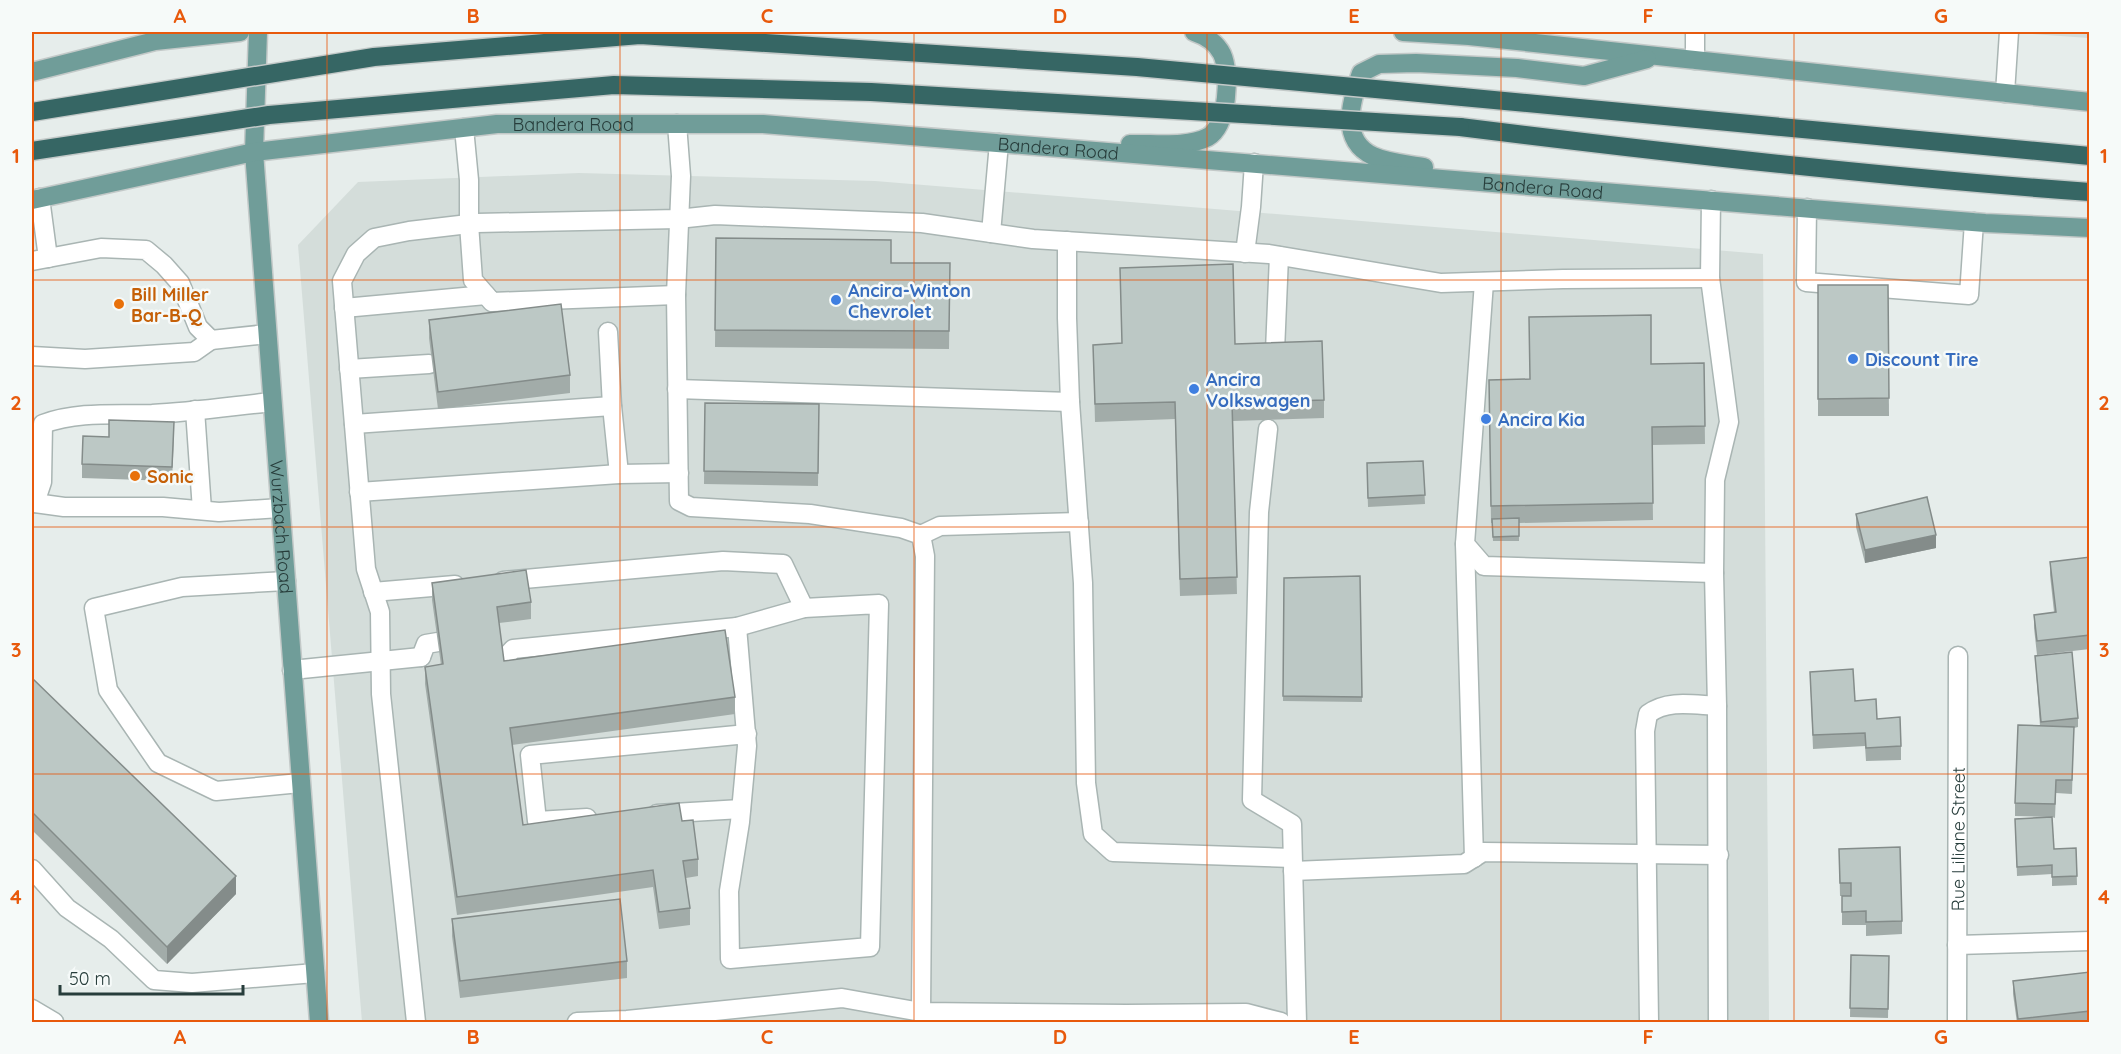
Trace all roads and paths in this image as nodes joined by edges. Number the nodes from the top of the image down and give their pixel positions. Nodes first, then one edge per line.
1 (240, 32) edge
2 (258, 32) edge
3 (1194, 32) edge
4 (1403, 32) edge
5 (1695, 32) edge
6 (2009, 32) edge
7 (1491, 35) edge
8 (154, 36) edge
9 (1654, 56) junction
10 (1695, 60) junction
11 (32, 72) edge
12 (2005, 93) junction
13 (2090, 102) edge
14 (32, 112) edge
15 (677, 124) junction
16 (464, 128) junction
17 (999, 143) junction
18 (1041, 146) junction
19 (32, 151) edge
20 (254, 152) junction
21 (2090, 156) edge
22 (1254, 164) junction
23 (1508, 184) junction
24 (2090, 192) edge
25 (36, 199) edge
26 (1711, 200) junction
27 (1807, 208) junction
28 (678, 219) junction
29 (1974, 222) junction
30 (469, 224) junction
31 (2090, 228) edge
32 (991, 233) junction
33 (1067, 241) junction
34 (1245, 253) junction
35 (1279, 256) junction
36 (40, 260) edge
37 (1710, 278) junction
38 (1484, 282) junction
39 (486, 295) junction
40 (676, 295) junction
41 (344, 308) junction
42 (608, 332) dead end
43 (267, 334) junction
44 (211, 340) junction
45 (1275, 351) edge
46 (32, 356) edge
47 (429, 364) edge
48 (349, 369) junction
49 (677, 389) junction
50 (272, 402) junction
51 (1070, 402) junction
52 (612, 406) junction
53 (195, 410) junction
54 (354, 424) junction
55 (1268, 429) dead end
56 (679, 473) junction
57 (619, 474) junction
58 (359, 492) junction
59 (33, 503) edge
60 (280, 508) junction
61 (201, 510) junction
62 (1078, 522) junction
63 (921, 535) junction
64 (1465, 544) junction
65 (1714, 573) junction
66 (286, 581) junction
67 (373, 592) junction
68 (804, 608) junction
69 (738, 627) junction
70 (498, 636) edge
71 (438, 642) edge
72 (1958, 656) dead end
73 (380, 660) junction
74 (292, 670) junction
75 (1717, 706) junction
76 (747, 734) junction
77 (300, 783) junction
78 (741, 808) junction
79 (639, 815) edge
80 (605, 817) edge
81 (1647, 854) junction
82 (1719, 855) junction
83 (1474, 858) junction
84 (1293, 865) junction
85 (32, 869) edge
86 (2090, 941) edge
87 (1957, 945) junction
88 (315, 973) junction
89 (32, 1009) edge
90 (921, 1012) junction
91 (54, 1023) edge
92 (319, 1023) edge
93 (416, 1023) edge
94 (577, 1023) edge
95 (1281, 1023) edge
96 (1297, 1023) edge
97 (1649, 1023) edge
98 (1718, 1023) edge
99 (1957, 1023) edge

1 - 8 main road
2 - 20 main road, Wurzbach Road
3 - 18 main road
4 - 7 main road
5 - 10 street
6 - 12 street
7 - 9 main road
8 - 11 main road
9 - 10 main road
9 - 23 main road
10 - 12 main road
12 - 13 main road
14 - 21 highway, bridge
15 - 16 main road, Bandera Road
15 - 17 main road, Bandera Road
15 - 28 street
16 - 20 main road, Bandera Road
16 - 30 street
17 - 18 main road, Bandera Road
17 - 32 street
18 - 22 main road, Bandera Road
19 - 24 highway, bridge
20 - 25 main road, Bandera Road
20 - 43 main road, Wurzbach Road
22 - 23 main road, Bandera Road
22 - 34 street
23 - 26 main road, Bandera Road
25 - 36 street
26 - 27 main road, Bandera Road
26 - 37 street
27 - 29 main road, Bandera Road
27 - 29 street
28 - 30 street
28 - 32 street
28 - 40 street
29 - 31 main road, Bandera Road
30 - 39 street
30 - 41 street
32 - 33 street
33 - 34 street
33 - 51 street
34 - 35 street
35 - 38 street
35 - 45 street
36 - 44 street
37 - 38 street
37 - 65 street
38 - 64 street
39 - 40 street
39 - 41 street
40 - 49 street
41 - 48 street
42 - 52 street
43 - 44 street
43 - 50 main road, Wurzbach Road
44 - 46 street
47 - 48 street
48 - 54 street
49 - 51 street
49 - 56 street
50 - 53 street
50 - 60 main road, Wurzbach Road
51 - 62 street
52 - 54 street
52 - 57 street
53 - 59 street
53 - 61 street
54 - 58 street
55 - 84 street
56 - 57 street
56 - 63 street
57 - 58 street
58 - 67 street
59 - 61 street
60 - 61 street
60 - 66 main road, Wurzbach Road
62 - 63 street
62 - 84 street
63 - 90 street
64 - 65 street
64 - 83 street
65 - 75 street
66 - 74 main road, Wurzbach Road
66 - 77 street
67 - 68 street
67 - 73 street
68 - 69 street
68 - 78 street
69 - 70 street
69 - 76 street
71 - 73 street
72 - 87 street, Rue Liliane Street
73 - 74 street
73 - 93 street
74 - 77 main road, Wurzbach Road
75 - 81 street
75 - 82 street
76 - 78 street
76 - 80 street
77 - 88 main road, Wurzbach Road
78 - 79 street
81 - 82 street
81 - 83 street
81 - 97 street
82 - 98 street
83 - 84 street
84 - 96 street
85 - 88 street
86 - 87 street
87 - 99 street, Rue Liliane Street
88 - 92 main road, Wurzbach Road
89 - 91 street
90 - 94 street
90 - 95 street

